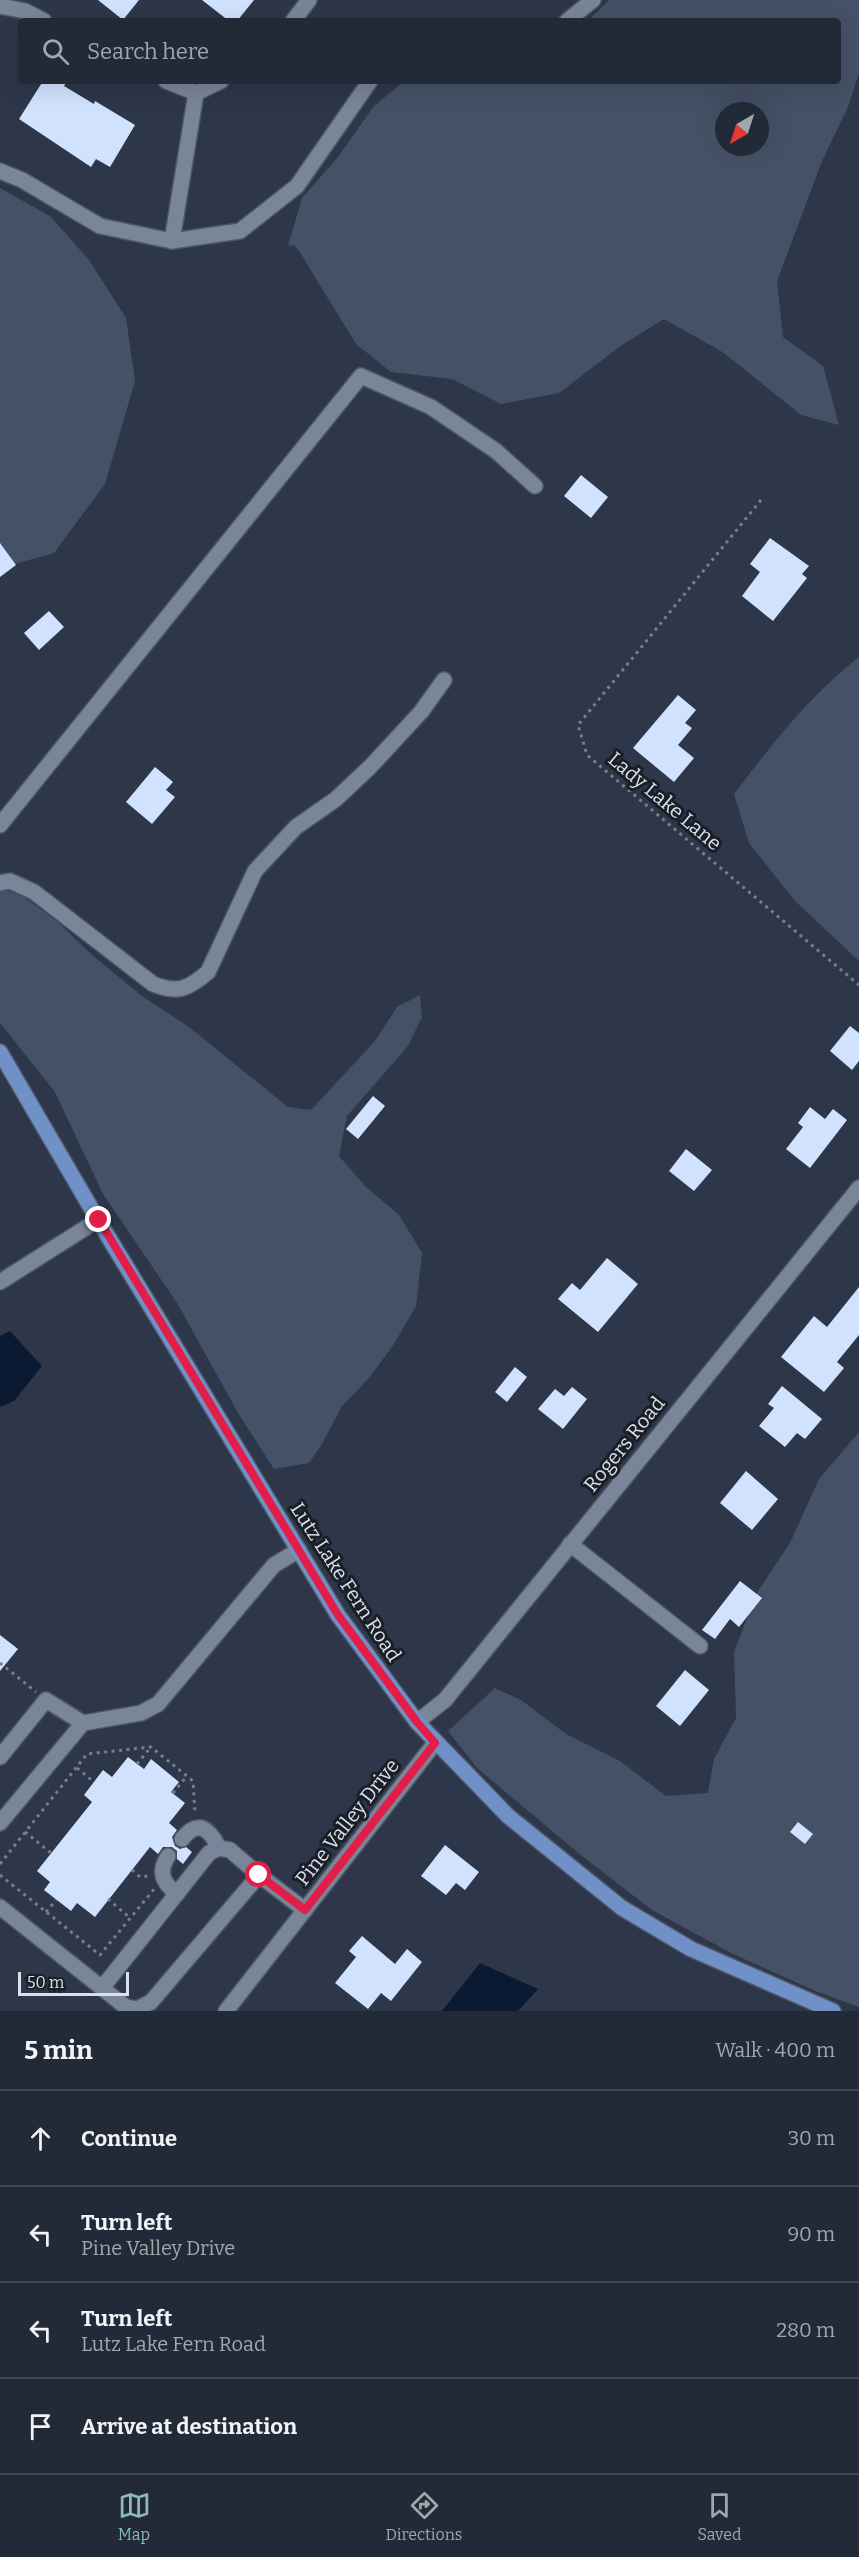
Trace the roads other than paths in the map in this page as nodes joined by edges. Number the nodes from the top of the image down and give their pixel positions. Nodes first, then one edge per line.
1 (309, 0) edge
2 (593, 0) edge
3 (28, 5) edge
4 (0, 6) edge
5 (42, 18) edge
6 (295, 18) edge
7 (571, 18) edge
8 (174, 84) edge
9 (215, 84) edge
10 (368, 84) edge
11 (196, 93) junction
12 (0, 171) edge
13 (172, 241) junction
14 (535, 486) dead end
15 (444, 680) dead end
16 (0, 825) edge
17 (0, 883) edge
18 (0, 1052) edge
19 (859, 1188) edge
20 (99, 1220) junction
21 (0, 1282) edge
22 (570, 1544) junction
23 (298, 1550) junction
24 (700, 1646) dead end
25 (417, 1722) junction
26 (83, 1723) junction
27 (435, 1743) junction
28 (0, 1757) edge
29 (0, 1823) edge
30 (182, 1839) dead end
31 (219, 1848) junction
32 (168, 1856) dead end
33 (259, 1875) junction
34 (177, 1894) junction
35 (0, 1907) edge
36 (305, 1910) junction
37 (102, 1988) junction
38 (226, 2011) edge
39 (833, 2011) edge

1 - 6 street
2 - 7 street
3 - 4 street
3 - 5 street
8 - 11 street
9 - 11 street
10 - 13 street
11 - 13 street
12 - 13 street
14 - 16 street
15 - 17 street
18 - 20 main road, Lutz Lake Fern Road
19 - 22 street, Rogers Road
20 - 21 street
20 - 23 main road, Lutz Lake Fern Road
22 - 24 street
22 - 25 street, Rogers Road
23 - 25 main road, Lutz Lake Fern Road
23 - 26 street
25 - 27 main road, Lutz Lake Fern Road
26 - 28 street
26 - 29 street
27 - 36 street, Pine Valley Drive
27 - 39 main road, Lutz Lake Fern Road
30 - 31 street
31 - 33 street
31 - 34 street
32 - 34 street
33 - 36 street
33 - 37 street
34 - 37 street
35 - 37 street
36 - 38 street, Pine Valley Drive

